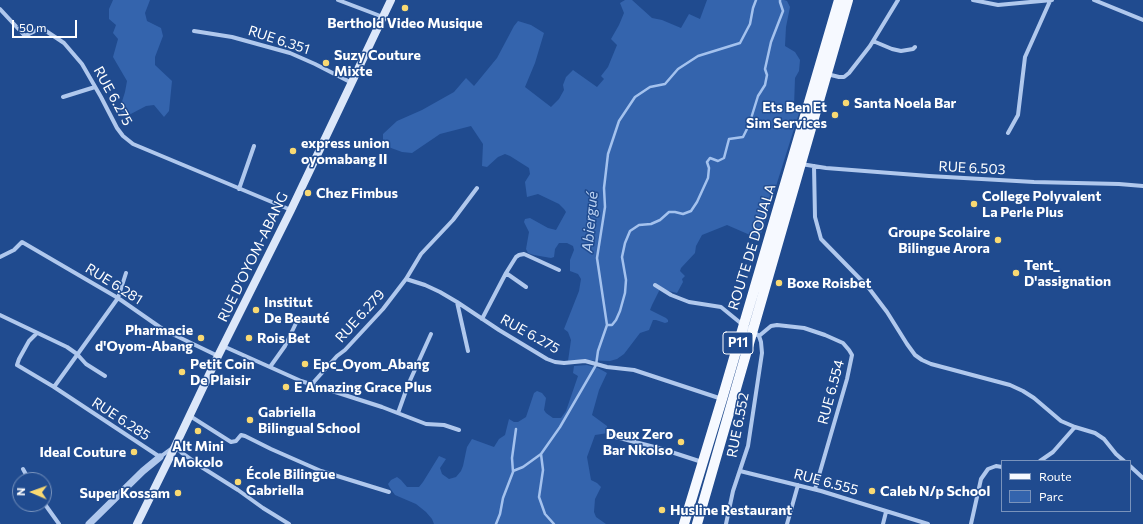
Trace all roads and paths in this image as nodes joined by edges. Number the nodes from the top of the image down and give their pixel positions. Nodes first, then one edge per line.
1 (338, 0) edge
2 (391, 0) edge
3 (839, 0) edge
4 (848, 0) edge
5 (898, 0) edge
6 (973, 0) edge
7 (1094, 0) edge
8 (1051, 1) edge
9 (0, 9) edge
10 (383, 17) junction
11 (1143, 20) edge
12 (194, 31) dead end
13 (873, 42) junction
14 (915, 47) dead end
15 (827, 74) junction
16 (352, 83) junction
17 (95, 87) junction
18 (63, 97) dead end
19 (1008, 133) dead end
20 (254, 146) dead end
21 (801, 164) junction
22 (814, 166) junction
23 (1143, 186) edge
24 (477, 188) dead end
25 (239, 189) junction
26 (291, 210) junction
27 (0, 257) edge
28 (559, 270) dead end
29 (126, 273) dead end
30 (506, 273) junction
31 (406, 278) junction
32 (656, 285) dead end
33 (526, 287) dead end
34 (118, 298) junction
35 (457, 302) junction
36 (0, 315) edge
37 (298, 319) dead end
38 (482, 319) junction
39 (743, 326) junction
40 (37, 333) junction
41 (431, 334) dead end
42 (756, 334) junction
43 (223, 346) junction
44 (468, 351) dead end
45 (77, 354) junction
46 (218, 356) junction
47 (270, 367) junction
48 (105, 376) dead end
49 (312, 384) junction
50 (54, 387) junction
51 (722, 398) junction
52 (398, 413) junction
53 (190, 416) junction
54 (1075, 427) junction
55 (459, 430) dead end
56 (608, 435) dead end
57 (175, 446) junction
58 (160, 457) junction
59 (1041, 460) edge
60 (1123, 460) edge
61 (702, 463) junction
62 (1001, 467) edge
63 (1131, 467) edge
64 (24, 469) dead end
65 (740, 471) junction
66 (26, 472) edge
67 (1143, 478) edge
68 (798, 485) junction
69 (815, 489) junction
70 (389, 492) dead end
71 (50, 512) edge
72 (886, 512) junction
73 (59, 524) edge
74 (89, 524) edge
75 (137, 524) edge
76 (289, 524) edge
77 (684, 524) edge
78 (697, 524) edge
79 (726, 524) edge
80 (787, 524) edge
81 (883, 524) edge
82 (928, 524) edge
83 (971, 524) edge

1 - 10 street
2 - 10 main road, RUE D'OYOM-ABANG
3 - 39 main road, ROUTE DE DOUALA / P11
4 - 15 main road, P11
5 - 13 street
6 - 8 street
7 - 11 street
8 - 19 street
9 - 17 street, RUE 6.275
10 - 16 main road, RUE D'OYOM-ABANG
12 - 16 street, RUE 6.351
13 - 14 street
13 - 15 street
15 - 21 main road, P11
16 - 26 main road, RUE D'OYOM-ABANG
17 - 18 street
17 - 25 street, RUE 6.275
20 - 25 street
21 - 22 street, RUE 6.503
21 - 42 main road, P11
22 - 23 street, RUE 6.503
22 - 54 street
24 - 31 street, RUE 6.279
25 - 26 street, RUE 6.275
26 - 43 main road, RUE D'OYOM-ABANG
27 - 34 street, RUE 6.281
28 - 30 street
29 - 34 street
30 - 33 street
30 - 38 street
31 - 35 street, RUE 6.275
31 - 49 street, RUE 6.279
32 - 39 street
34 - 45 street
34 - 46 street, RUE 6.281
35 - 38 street, RUE 6.275
35 - 44 street
36 - 40 street
37 - 47 street
38 - 51 street, RUE 6.275
39 - 42 street
39 - 51 main road, ROUTE DE DOUALA / P11
40 - 45 street
40 - 50 street, RUE 6.285
41 - 52 street
42 - 65 street, RUE 6.552
42 - 69 street, RUE 6.554
42 - 78 main road, P11
43 - 46 main road, RUE D'OYOM-ABANG
43 - 47 street
45 - 48 street
45 - 50 street
46 - 53 main road, RUE D'OYOM-ABANG
47 - 49 street
49 - 52 street
50 - 58 street, RUE 6.285
51 - 61 main road, ROUTE DE DOUALA / P11
52 - 55 street
53 - 57 main road, RUE D'OYOM-ABANG
53 - 70 street
54 - 59 street
54 - 60 street
56 - 61 street
57 - 58 street, RUE 6.285
57 - 75 main road, RUE D'OYOM-ABANG
57 - 76 street
58 - 74 street
61 - 77 main road, ROUTE DE DOUALA / P11
62 - 83 street
63 - 67 street
64 - 66 street
65 - 68 street, RUE 6.555
65 - 79 street, RUE 6.552
68 - 69 street, RUE 6.555
68 - 80 street
69 - 72 street, RUE 6.555
71 - 73 street
72 - 81 street
72 - 82 street, RUE 6.555

